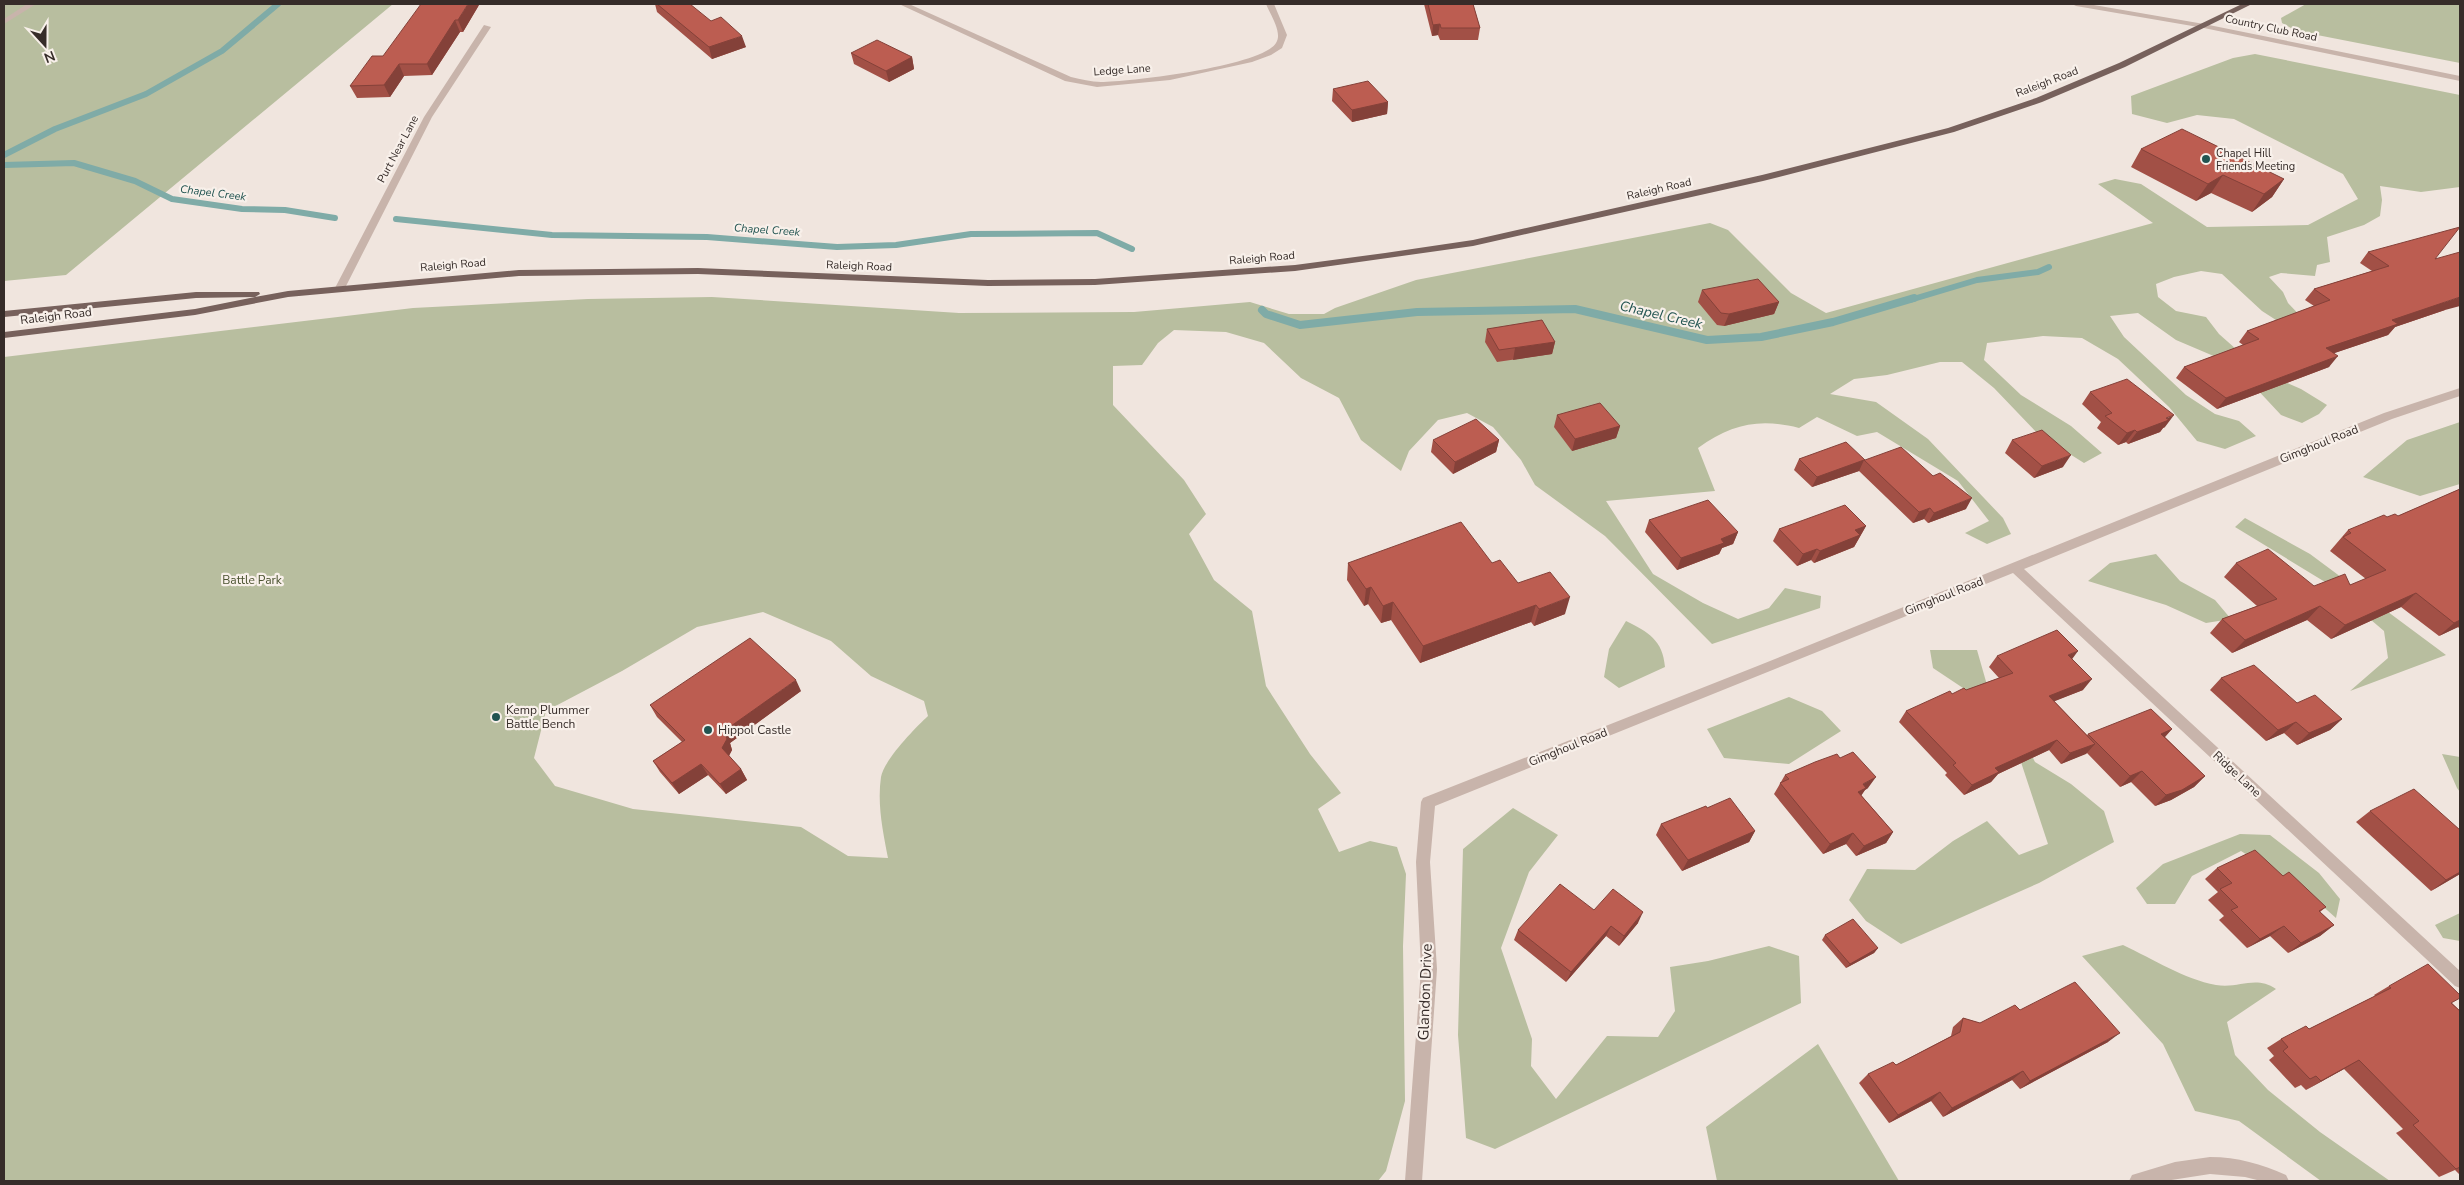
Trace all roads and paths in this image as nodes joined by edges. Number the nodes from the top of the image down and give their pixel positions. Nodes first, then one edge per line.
1 (32, 4) edge
2 (903, 4) edge
3 (1270, 4) edge
4 (2076, 4) edge
5 (2248, 4) edge
6 (4, 22) edge
7 (2204, 26) junction
8 (487, 27) dead end
9 (2460, 79) edge
10 (340, 288) junction
11 (288, 294) junction
12 (4, 314) edge
13 (4, 335) edge
14 (2460, 392) edge
15 (2014, 566) junction
16 (1428, 802) joint
17 (2460, 981) edge
18 (1413, 1181) edge
19 (2138, 1181) edge
20 (2280, 1181) edge

1 - 6 street
2 - 3 street, Ledge Lane
4 - 7 street, Country Club Road
5 - 7 main road, Raleigh Road
7 - 9 street, Country Club Road
7 - 10 main road, Raleigh Road
8 - 10 street, Purt Near Lane
10 - 11 main road, Raleigh Road
11 - 12 main road, Raleigh Road
11 - 13 main road, Raleigh Road
14 - 15 street, Gimghoul Road
15 - 16 street, Gimghoul Road
15 - 17 street, Ridge Lane
16 - 18 street, Glandon Drive
19 - 20 street

